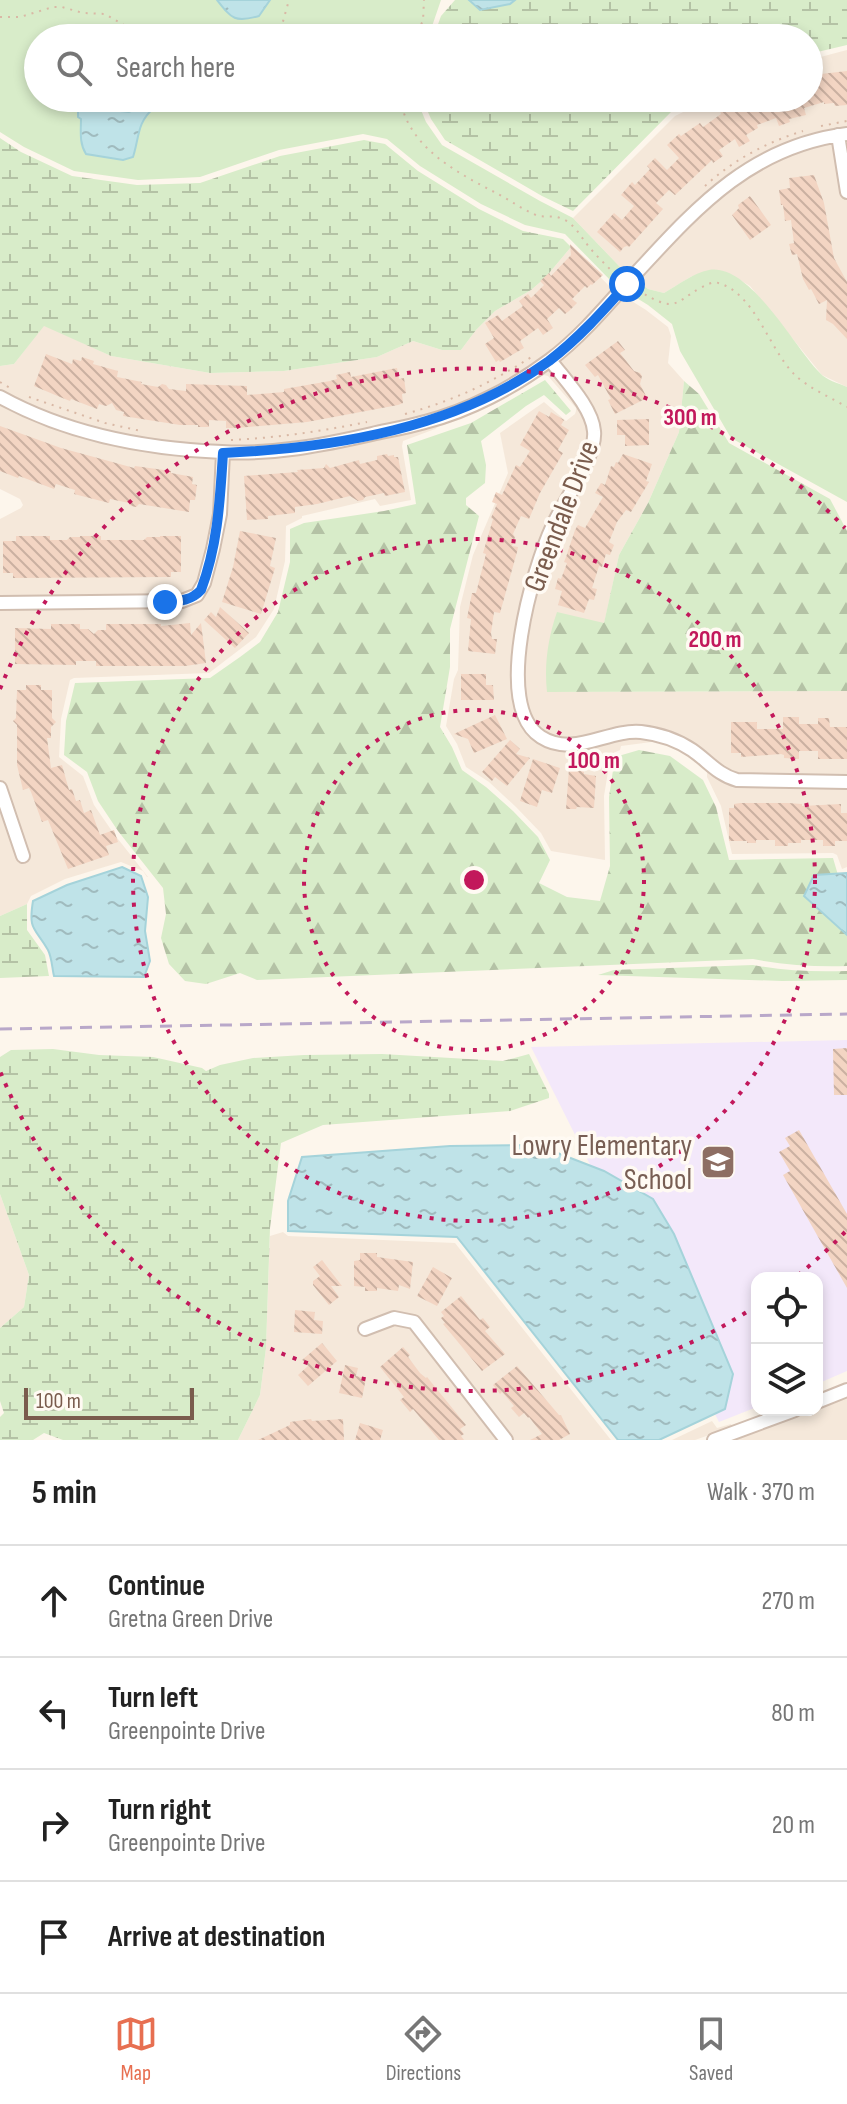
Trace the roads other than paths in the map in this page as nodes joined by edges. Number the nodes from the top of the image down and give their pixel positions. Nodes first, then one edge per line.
1 (842, 134) edge
2 (847, 192) edge
3 (550, 360) junction
4 (0, 397) edge
5 (224, 446) junction
6 (0, 603) edge
7 (847, 782) edge
8 (0, 788) edge
9 (23, 856) dead end
10 (365, 1329) dead end
11 (847, 1390) edge
12 (823, 1400) edge
13 (779, 1416) edge
14 (506, 1440) edge
15 (714, 1440) edge

1 - 2 street
1 - 3 street
3 - 5 street
3 - 7 street, Greendale Drive
4 - 5 street
5 - 6 street
8 - 9 street
10 - 14 street
11 - 12 street
13 - 15 street

